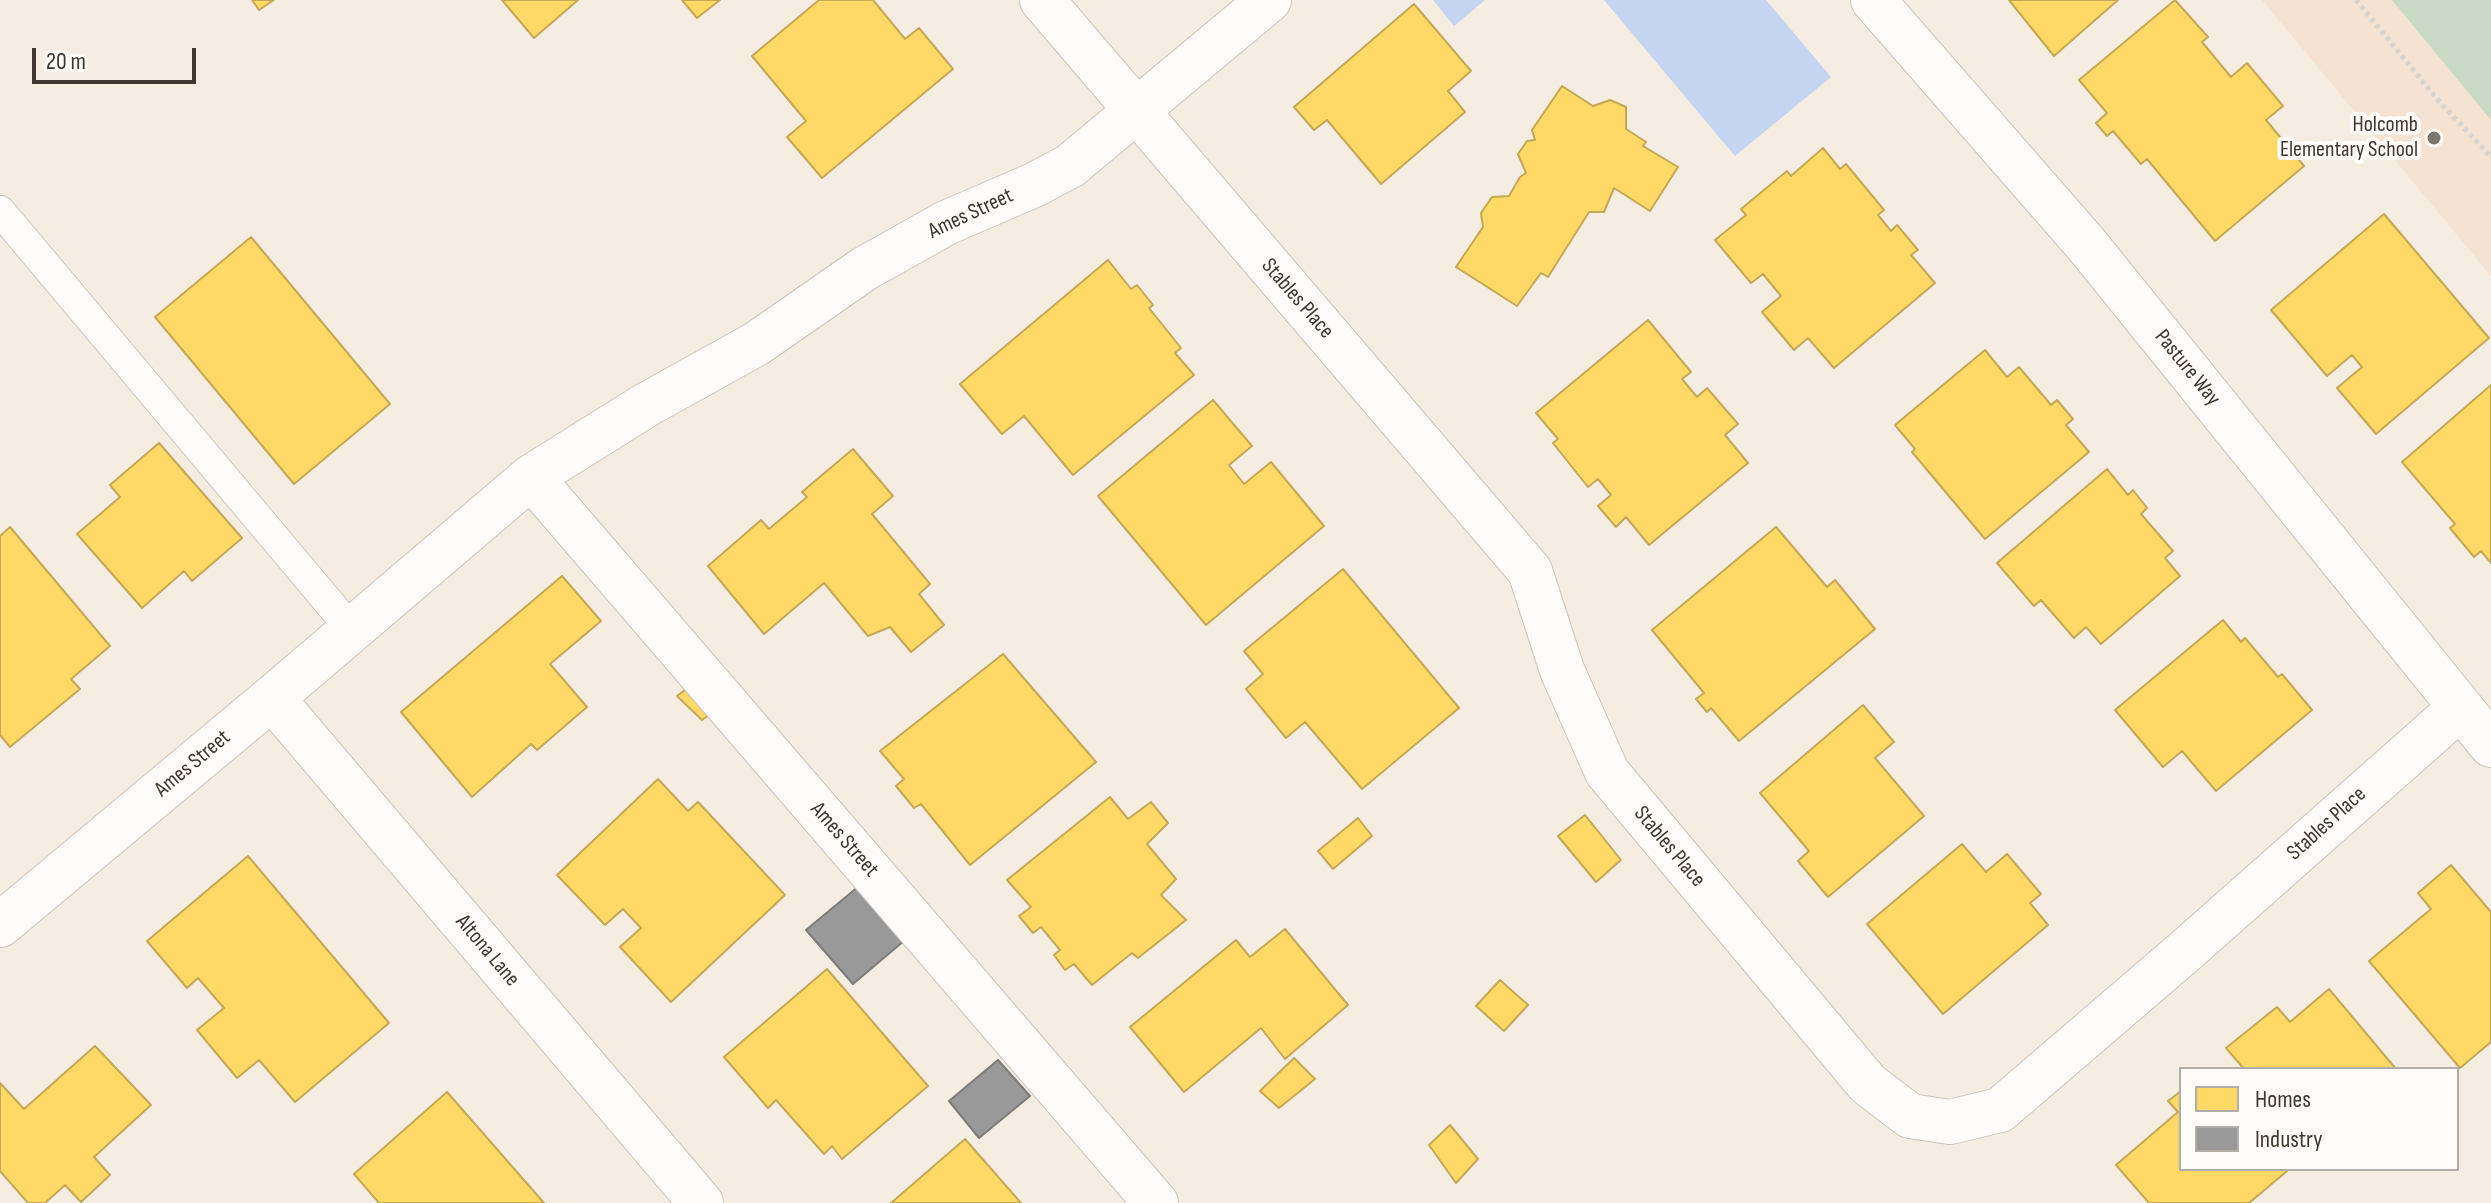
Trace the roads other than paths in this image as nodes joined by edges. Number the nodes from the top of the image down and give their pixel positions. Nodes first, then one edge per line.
1 (1042, 0) edge
2 (1269, 0) edge
3 (1873, 0) edge
4 (1136, 112) junction
5 (0, 211) edge
6 (531, 477) junction
7 (352, 630) junction
8 (272, 698) junction
9 (2460, 708) junction
10 (2491, 745) edge
11 (0, 925) edge
12 (701, 1203) edge
13 (1156, 1203) edge

1 - 4 street, Stables Place
2 - 4 street, Ames Street
3 - 9 street, Pasture Way
4 - 6 street, Ames Street
4 - 9 street, Stables Place
5 - 7 lane
6 - 7 street, Ames Street
6 - 13 street, Ames Street
7 - 8 street, Ames Street
8 - 11 street, Ames Street
8 - 12 street, Altona Lane
9 - 10 street, Pasture Way

